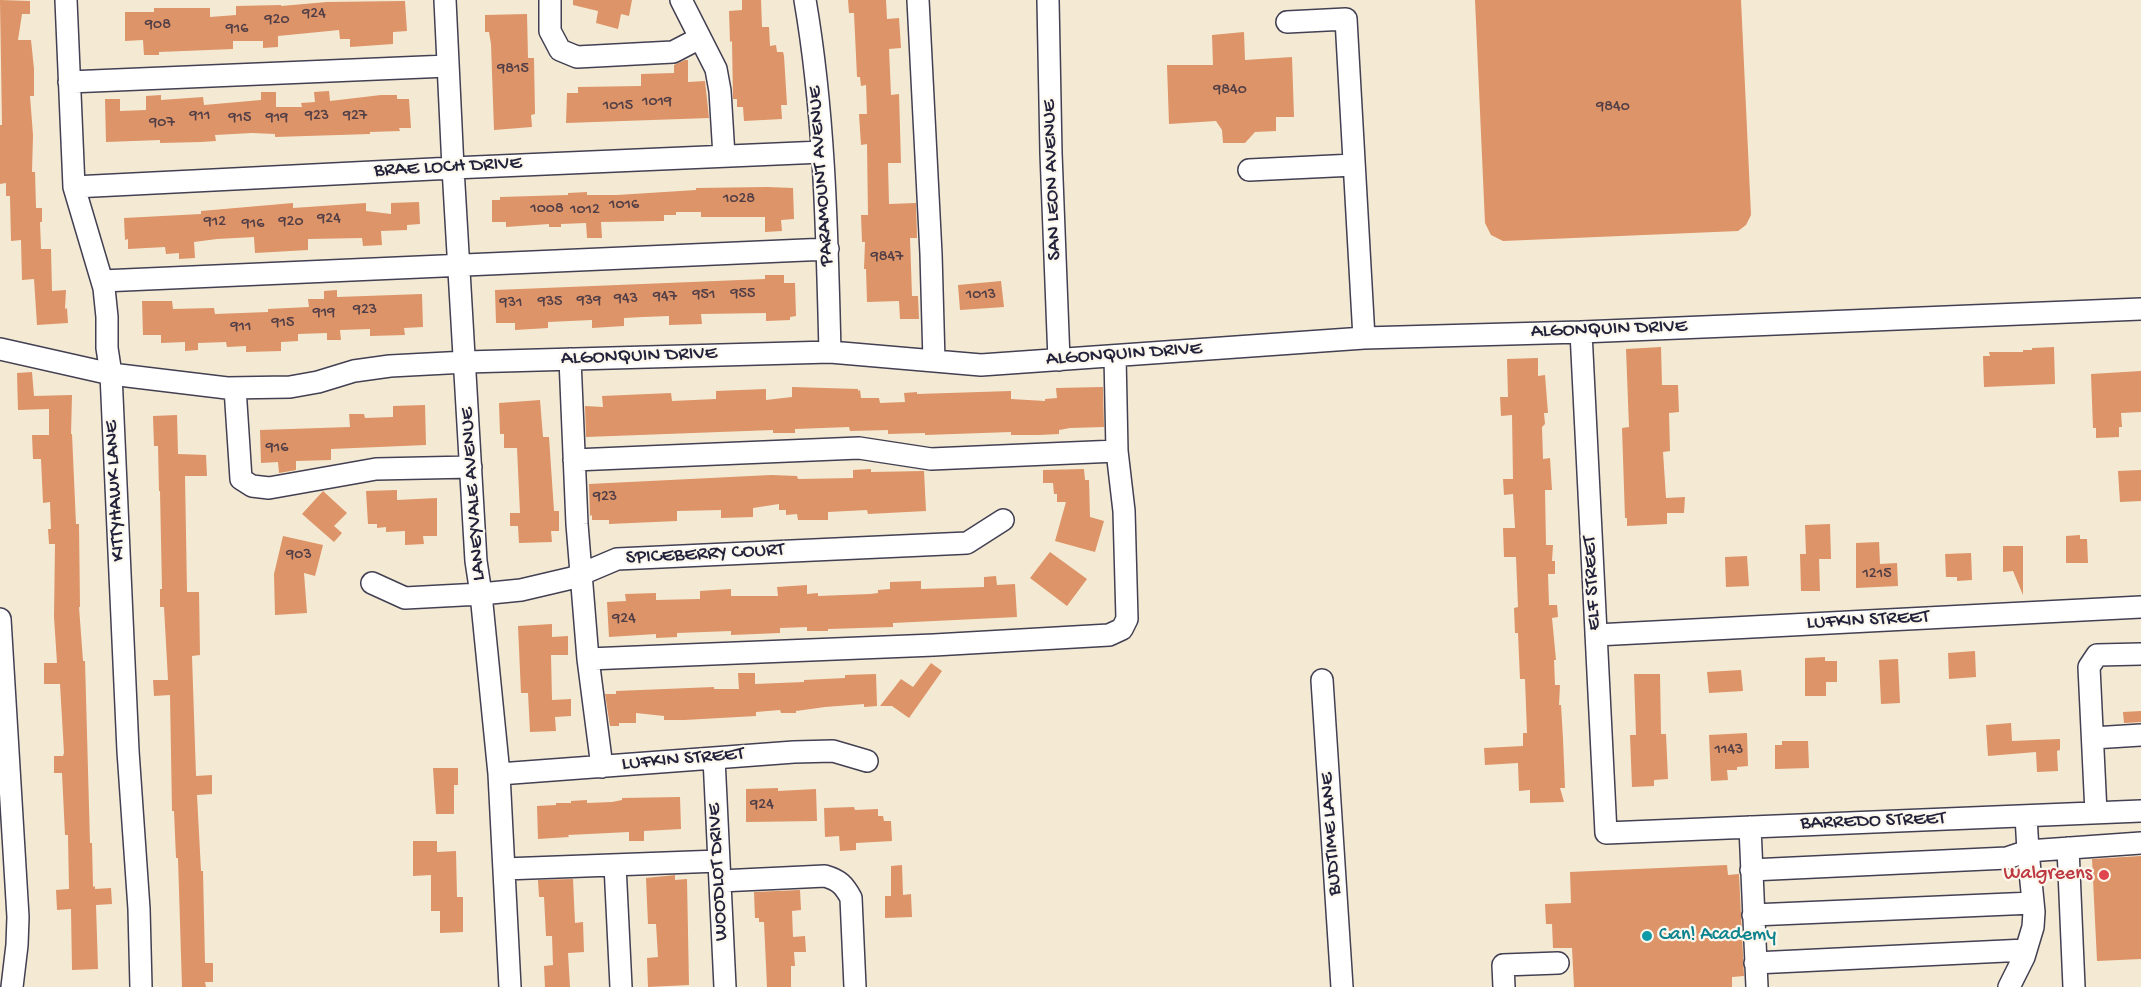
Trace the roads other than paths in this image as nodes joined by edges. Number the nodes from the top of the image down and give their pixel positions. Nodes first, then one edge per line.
1 (66, 0) edge
2 (446, 0) edge
3 (550, 0) edge
4 (681, 0) edge
5 (805, 0) edge
6 (918, 0) edge
7 (1048, 0) edge
8 (1287, 22) dead end
9 (700, 38) junction
10 (448, 66) junction
11 (69, 82) junction
12 (822, 152) junction
13 (724, 156) junction
14 (1354, 165) junction
15 (453, 168) junction
16 (1249, 170) dead end
17 (74, 187) junction
18 (828, 249) junction
19 (459, 264) junction
20 (102, 281) junction
21 (2141, 309) edge
22 (1581, 332) junction
23 (1364, 338) junction
24 (0, 349) edge
25 (830, 352) junction
26 (1115, 356) junction
27 (570, 359) junction
28 (1059, 360) junction
29 (934, 361) junction
30 (466, 362) junction
31 (111, 374) junction
32 (235, 388) junction
33 (1117, 451) junction
34 (574, 460) junction
35 (471, 467) junction
36 (1003, 520) dead end
37 (581, 574) junction
38 (372, 583) dead end
39 (481, 594) junction
40 (2141, 608) edge
41 (0, 619) edge
42 (1596, 635) junction
43 (2141, 654) edge
44 (588, 659) junction
45 (1322, 680) dead end
46 (2141, 735) edge
47 (2093, 738) junction
48 (714, 758) junction
49 (867, 761) dead end
50 (602, 767) junction
51 (499, 774) junction
52 (2141, 811) edge
53 (2096, 813) junction
54 (2026, 816) junction
55 (1750, 827) junction
56 (1606, 833) joint
57 (2141, 843) edge
58 (2068, 848) junction
59 (2028, 851) junction
60 (615, 865) junction
61 (504, 869) junction
62 (1751, 870) junction
63 (719, 871) junction
64 (2032, 903) junction
65 (1753, 915) junction
66 (2026, 950) junction
67 (1558, 963) dead end
68 (1755, 963) junction
69 (12, 987) edge
70 (141, 987) edge
71 (510, 987) edge
72 (621, 987) edge
73 (725, 987) edge
74 (855, 987) edge
75 (1342, 987) edge
76 (1504, 987) edge
77 (1757, 987) edge
78 (2009, 987) edge
79 (2074, 987) edge

1 - 11 street, KITTYHAWK LANE
2 - 10 street, LANEYVALE AVENUE
3 - 9 street
4 - 9 street
5 - 12 street, PARAMOUNT AVENUE
6 - 29 street
7 - 28 street, SAN LEON AVENUE
8 - 14 street
9 - 13 street
10 - 11 street
10 - 15 street, LANEYVALE AVENUE
11 - 17 street, KITTYHAWK LANE
12 - 13 street, BRAE LOCH DRIVE
12 - 18 street, PARAMOUNT AVENUE
13 - 15 street, BRAE LOCH DRIVE
14 - 16 street
14 - 23 street
15 - 17 street, BRAE LOCH DRIVE
15 - 19 street, LANEYVALE AVENUE
17 - 20 street, KITTYHAWK LANE
18 - 19 street
18 - 25 street, PARAMOUNT AVENUE
19 - 20 street
19 - 30 street, LANEYVALE AVENUE
20 - 31 street, KITTYHAWK LANE
21 - 22 street, ALGONQUIN DRIVE
22 - 23 street, ALGONQUIN DRIVE
22 - 42 street, ELF STREET
23 - 26 street, ALGONQUIN DRIVE
24 - 31 street, ALGONQUIN DRIVE
25 - 27 street, ALGONQUIN DRIVE
25 - 29 street, ALGONQUIN DRIVE
26 - 28 street, ALGONQUIN DRIVE
26 - 33 street
27 - 30 street, ALGONQUIN DRIVE
27 - 34 street
28 - 29 street, ALGONQUIN DRIVE
30 - 32 street, ALGONQUIN DRIVE
30 - 35 street, LANEYVALE AVENUE
31 - 32 street, ALGONQUIN DRIVE
31 - 70 street, KITTYHAWK LANE
32 - 35 street
33 - 34 street
33 - 44 street
34 - 37 street
35 - 39 street, LANEYVALE AVENUE
36 - 37 street, SPICEBERRY COURT
37 - 39 street, SPICEBERRY COURT
37 - 44 street
38 - 39 street, SPICEBERRY COURT
39 - 51 street, LANEYVALE AVENUE
40 - 42 street, LUFKIN STREET
41 - 69 street
42 - 56 street, ELF STREET
43 - 47 street
44 - 50 street
45 - 75 street, BUDTIME LANE
46 - 47 street
47 - 53 street
48 - 49 street, LUFKIN STREET
48 - 50 street, LUFKIN STREET
48 - 63 street, WOODLOT DRIVE
50 - 51 street, LUFKIN STREET
51 - 61 street, LANEYVALE AVENUE
52 - 53 street, BARREDO STREET
53 - 54 street, BARREDO STREET
54 - 55 street, BARREDO STREET
54 - 59 street
55 - 56 street, BARREDO STREET
55 - 62 street
57 - 58 street
58 - 59 street
58 - 79 street
59 - 62 street
59 - 64 street
60 - 61 street
60 - 63 street
60 - 72 street
61 - 71 street, LANEYVALE AVENUE
62 - 65 street
63 - 73 street, WOODLOT DRIVE
63 - 74 street
64 - 65 street
64 - 66 street
65 - 68 street
66 - 68 street
66 - 78 street
67 - 76 street
68 - 77 street

